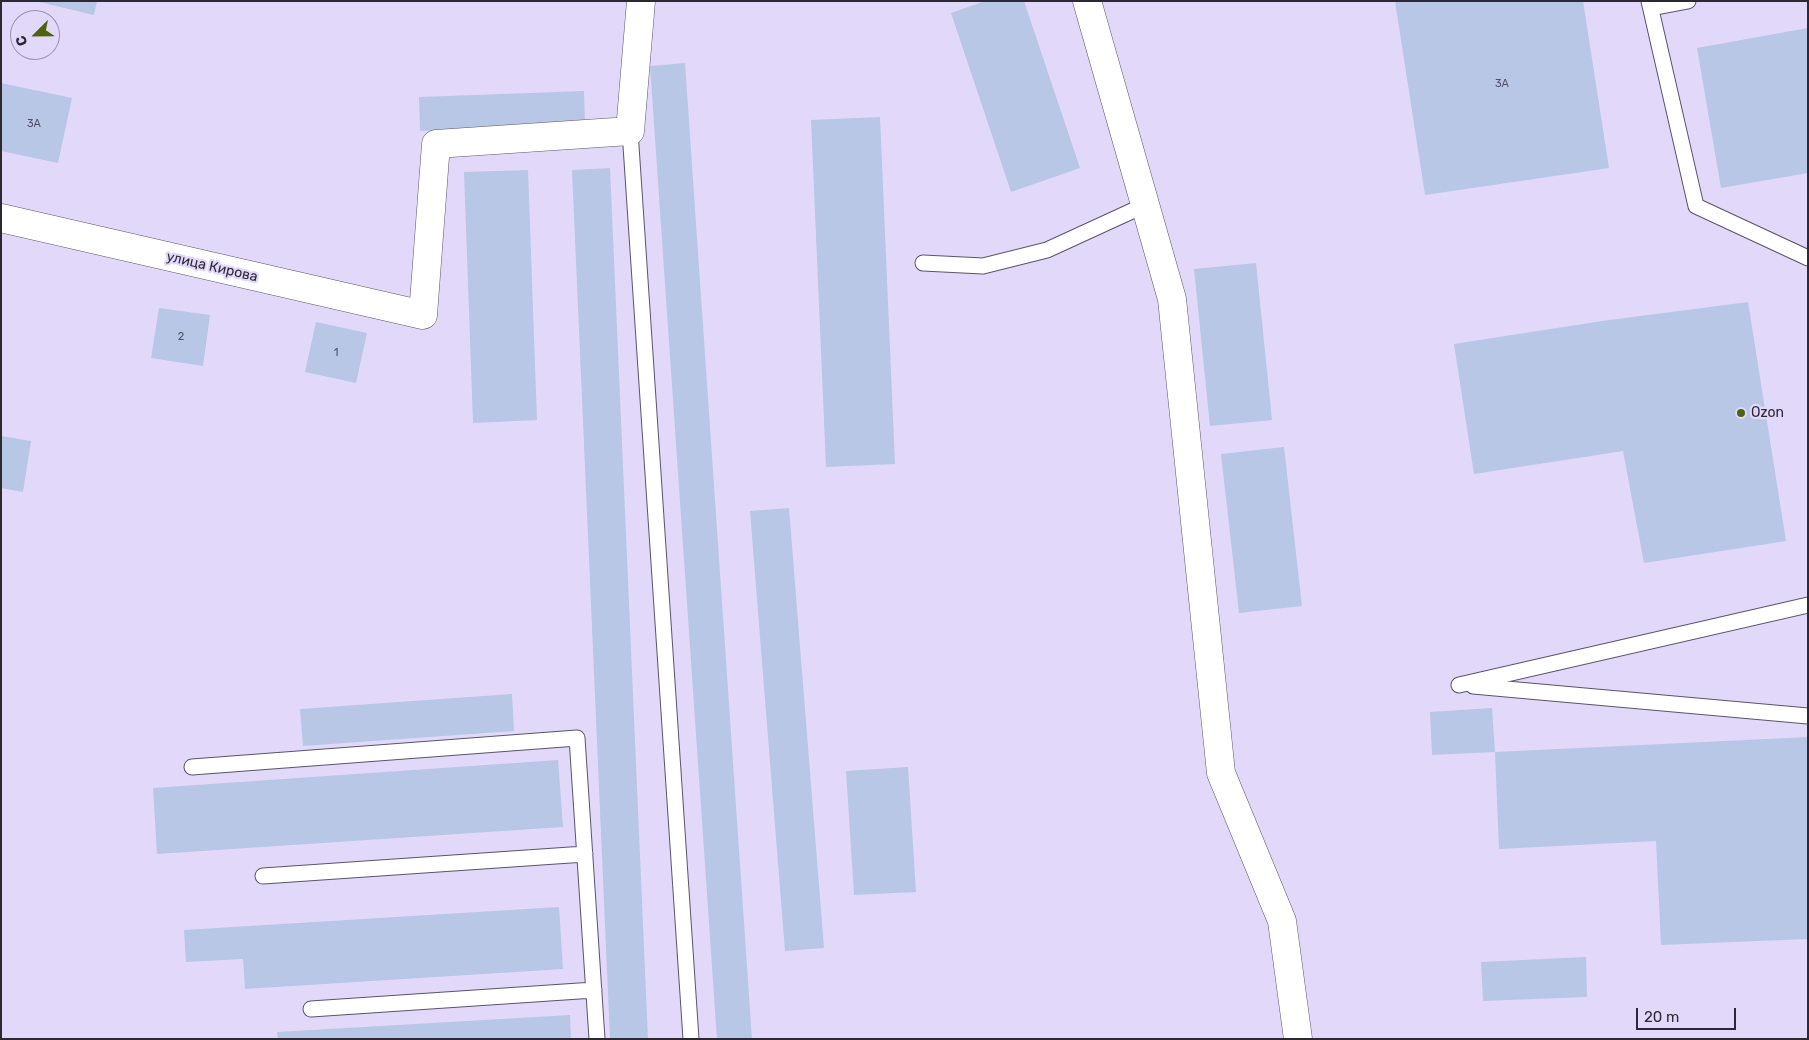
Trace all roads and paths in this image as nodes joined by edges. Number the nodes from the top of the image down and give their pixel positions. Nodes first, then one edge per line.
1 (641, 1) edge
2 (1087, 1) edge
3 (1688, 1) edge
4 (1650, 5) edge
5 (630, 131) junction
6 (1145, 205) junction
7 (1, 218) edge
8 (1808, 258) edge
9 (923, 263) dead end
10 (1808, 605) edge
11 (1808, 716) edge
12 (192, 767) dead end
13 (585, 854) junction
14 (263, 876) dead end
15 (594, 990) junction
16 (311, 1009) dead end
17 (597, 1039) edge
18 (691, 1039) edge
19 (1298, 1039) edge

1 - 5 street
2 - 6 street
3 - 4 lane
4 - 8 lane
5 - 7 street, улица Кирова
5 - 18 lane
6 - 9 lane
6 - 19 street
10 - 11 lane
12 - 13 lane
13 - 14 lane
13 - 15 lane
15 - 16 lane
15 - 17 lane

